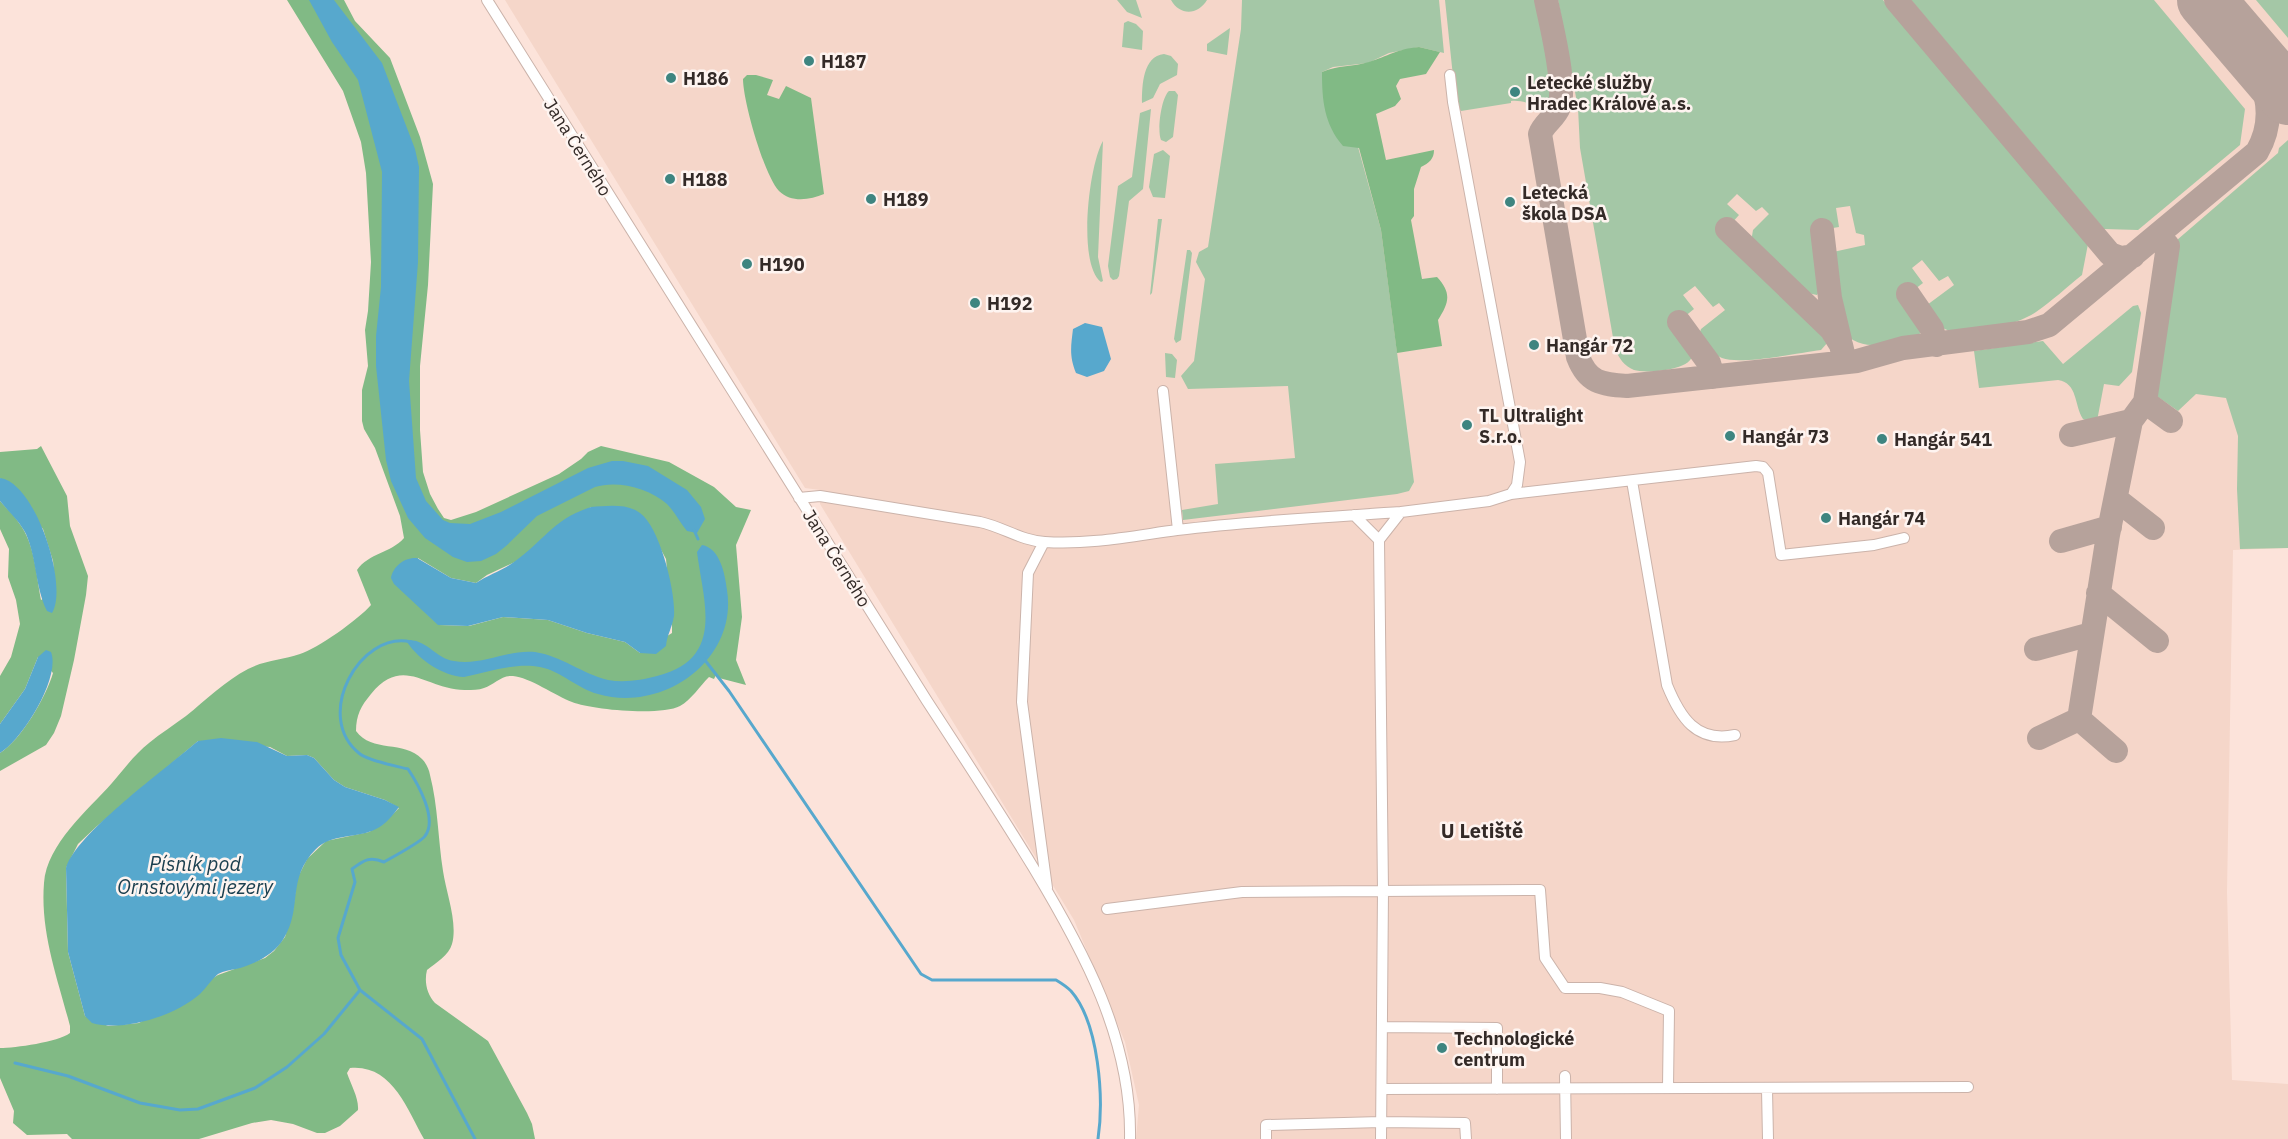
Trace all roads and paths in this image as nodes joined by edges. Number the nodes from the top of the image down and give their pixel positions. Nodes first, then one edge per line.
1 (486, 0) edge
2 (1450, 75) dead end
3 (1163, 391) dead end
4 (1632, 481) junction
5 (1511, 494) junction
6 (799, 498) junction
7 (1401, 512) junction
8 (1354, 515) junction
9 (1178, 530) junction
10 (1904, 538) dead end
11 (1379, 540) junction
12 (1044, 542) junction
13 (1735, 735) dead end
14 (1383, 890) junction
15 (1047, 891) junction
16 (1107, 909) dead end
17 (1382, 1027) junction
18 (1565, 1076) dead end
19 (1668, 1087) junction
20 (1968, 1087) dead end
21 (1382, 1089) junction
22 (1497, 1089) junction
23 (1565, 1089) junction
24 (1767, 1089) junction
25 (1381, 1122) junction
26 (1130, 1139) edge
27 (1266, 1139) edge
28 (1381, 1139) edge
29 (1466, 1139) edge
30 (1566, 1139) edge
31 (1768, 1139) edge

1 - 6 street, Jana Černého
2 - 5 street
3 - 9 street
4 - 5 street
4 - 10 street
4 - 13 street
5 - 7 street
6 - 12 street
6 - 15 street, Jana Černého
7 - 8 street
7 - 11 street
8 - 9 street
8 - 11 street
9 - 12 street
11 - 14 street
12 - 15 street
14 - 16 street
14 - 17 street
14 - 19 street
15 - 26 street, Jana Černého
17 - 21 street
17 - 22 street
18 - 23 street
19 - 23 street
19 - 24 street
20 - 24 street
21 - 22 street
21 - 25 street
22 - 23 street
23 - 30 street
24 - 31 street
25 - 27 street
25 - 28 street
25 - 29 street

